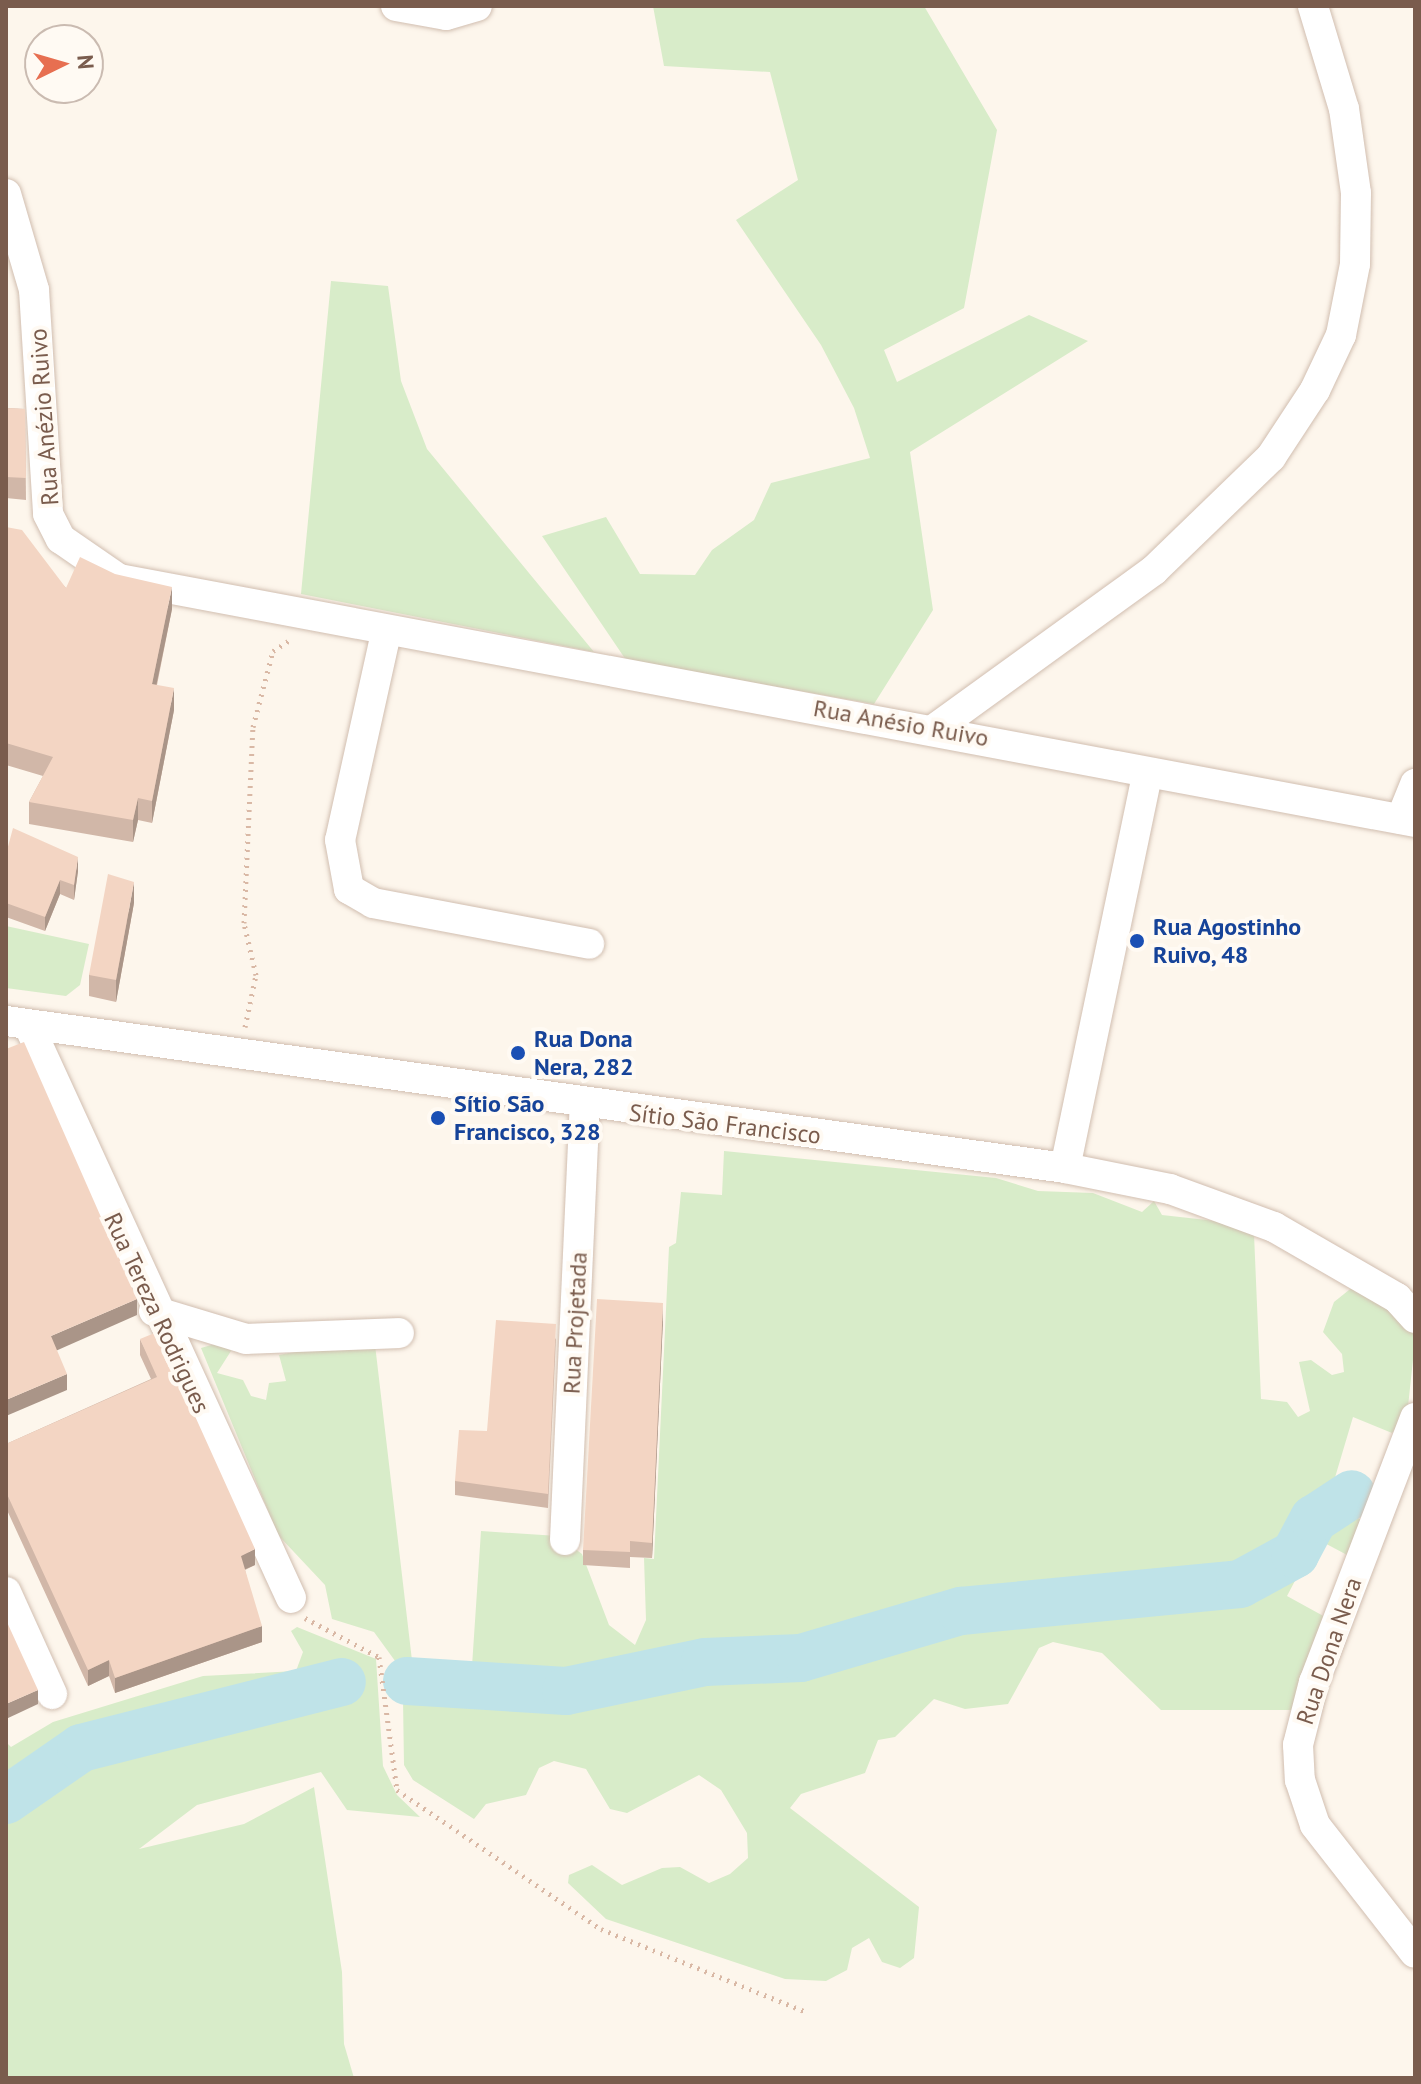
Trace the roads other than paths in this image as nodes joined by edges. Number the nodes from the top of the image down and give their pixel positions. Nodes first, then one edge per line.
1 (396, 6) edge
2 (477, 6) edge
3 (1313, 6) edge
4 (6, 194) edge
5 (386, 633) junction
6 (936, 728) junction
7 (1147, 776) junction
8 (1415, 784) edge
9 (1408, 820) edge
10 (589, 944) dead end
11 (18, 1024) edge
12 (585, 1106) junction
13 (1065, 1168) junction
14 (154, 1311) junction
15 (1415, 1318) edge
16 (399, 1333) dead end
17 (1415, 1418) edge
18 (565, 1540) dead end
19 (6, 1592) edge
20 (291, 1598) road end
21 (52, 1694) dead end
22 (1415, 1953) edge

1 - 2 street
3 - 6 street
4 - 5 street, Rua Anézio Ruivo
5 - 6 street, Rua Anésio Ruivo
5 - 10 street
6 - 7 street, Rua Anésio Ruivo
7 - 9 street, Rua Anésio Ruivo
7 - 13 street
8 - 9 street
11 - 12 street, Sítio São Francisco
11 - 14 street, Rua Tereza Rodrigues
12 - 13 street, Sítio São Francisco
12 - 18 street, Rua Projetada
13 - 15 street
14 - 16 street
14 - 20 street, Rua Tereza Rodrigues
17 - 22 street, Rua Dona Nera
19 - 21 street

